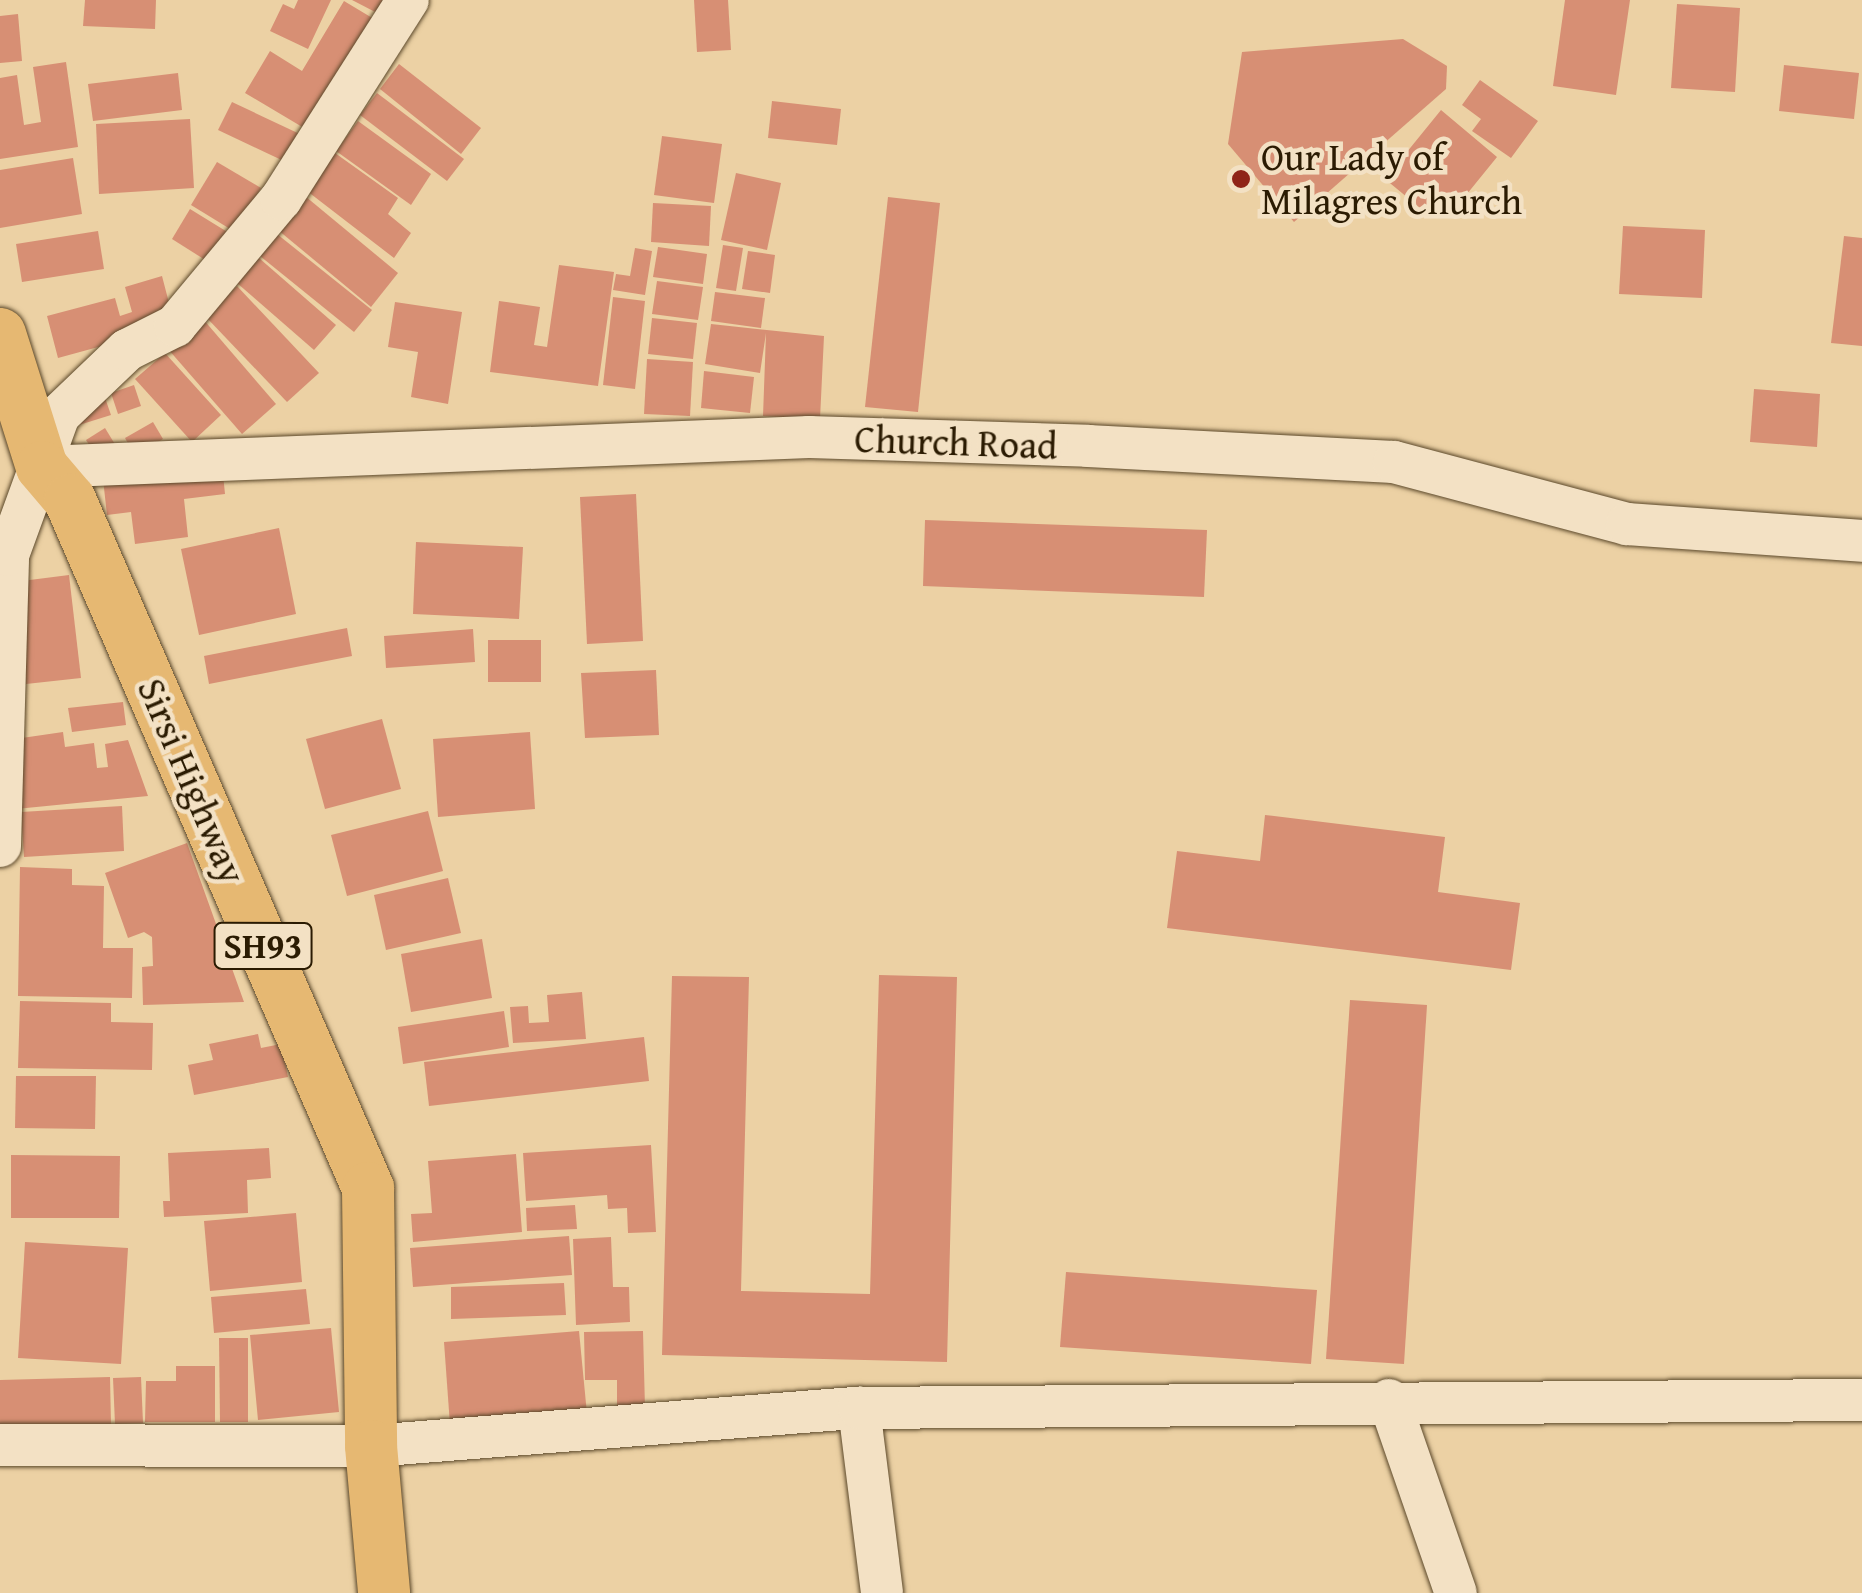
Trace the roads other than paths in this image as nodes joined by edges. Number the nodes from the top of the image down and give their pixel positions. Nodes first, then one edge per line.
1 (408, 0) edge
2 (0, 334) edge
3 (42, 467) junction
4 (1862, 541) edge
5 (4, 556) edge
6 (0, 846) edge
7 (1389, 1400) junction
8 (1862, 1400) edge
9 (859, 1408) junction
10 (0, 1445) edge
11 (371, 1446) junction
12 (384, 1593) edge
13 (882, 1593) edge
14 (1456, 1593) edge

1 - 3 street
2 - 3 main road, Sirsi Highway / SH93
3 - 4 street, Church Road
3 - 5 street
3 - 11 main road, Sirsi Highway / SH93
5 - 6 street
7 - 8 street
7 - 9 street
7 - 14 street
9 - 11 street
9 - 13 street
10 - 11 street
11 - 12 main road, Sirsi Highway / SH93

